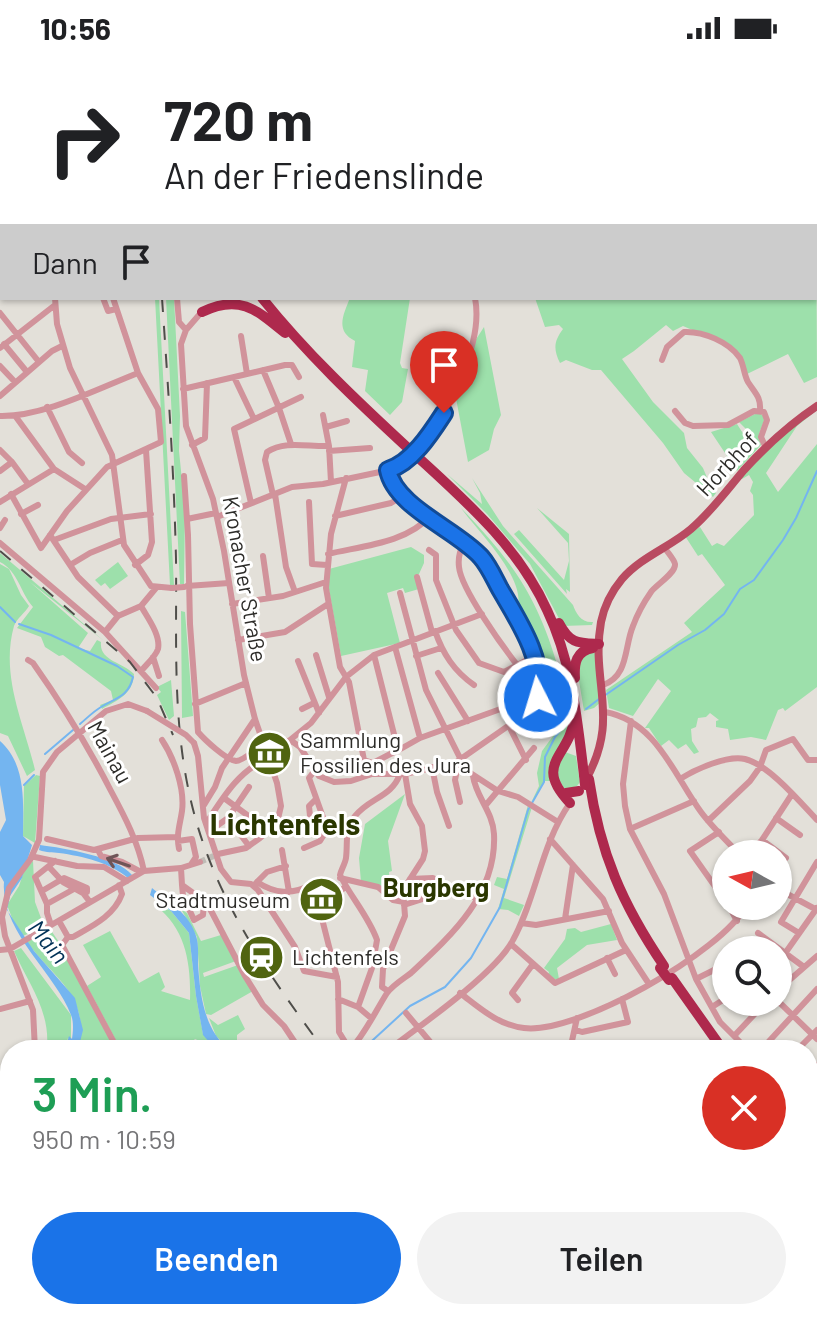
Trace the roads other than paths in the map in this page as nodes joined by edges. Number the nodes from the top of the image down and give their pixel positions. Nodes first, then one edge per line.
1 (104, 300) edge
2 (114, 300) edge
3 (177, 300) edge
4 (267, 300) edge
5 (267, 300) edge
6 (475, 300) edge
7 (55, 302) edge
8 (206, 306) edge
9 (116, 309) junction
10 (0, 313) edge
11 (186, 330) junction
12 (16, 334) junction
13 (241, 336) dead end
14 (2, 346) edge
15 (62, 346) junction
16 (309, 352) junction
17 (662, 360) dead end
18 (39, 362) junction
19 (0, 366) edge
20 (263, 370) junction
21 (27, 372) junction
22 (138, 373) junction
23 (247, 374) junction
24 (234, 377) junction
25 (299, 377) dead end
26 (15, 382) junction
27 (207, 383) junction
28 (183, 389) junction
29 (1, 393) edge
30 (81, 396) junction
31 (301, 397) dead end
32 (817, 406) edge
33 (47, 407) junction
34 (279, 408) junction
35 (760, 410) junction
36 (675, 411) dead end
37 (323, 415) dead end
38 (0, 416) edge
39 (16, 417) junction
40 (254, 419) junction
41 (347, 421) dead end
42 (326, 427) junction
43 (291, 444) junction
44 (192, 445) junction
45 (370, 448) dead end
46 (766, 448) junction
47 (329, 449) junction
48 (0, 450) edge
49 (146, 450) junction
50 (12, 462) junction
51 (82, 463) dead end
52 (113, 463) junction
53 (54, 469) junction
54 (388, 470) junction
55 (0, 471) edge
56 (184, 476) dead end
57 (346, 478) junction
58 (331, 482) junction
59 (28, 484) junction
60 (85, 489) junction
61 (11, 494) junction
62 (274, 495) junction
63 (403, 496) junction
64 (0, 502) edge
65 (309, 502) dead end
66 (251, 503) junction
67 (38, 505) dead end
68 (21, 514) junction
69 (151, 514) junction
70 (216, 515) junction
71 (335, 516) junction
72 (430, 516) junction
73 (119, 517) junction
74 (187, 519) junction
75 (5, 520) dead end
76 (0, 528) edge
77 (52, 537) junction
78 (122, 540) junction
79 (0, 543) edge
80 (464, 543) junction
81 (665, 548) junction
82 (429, 550) dead end
83 (328, 554) junction
84 (263, 556) dead end
85 (70, 565) junction
86 (135, 565) junction
87 (327, 565) junction
88 (417, 577) dead end
89 (326, 582) junction
90 (229, 583) junction
91 (186, 586) junction
92 (156, 588) junction
93 (295, 592) junction
94 (400, 593) dead end
95 (269, 598) junction
96 (232, 604) junction
97 (328, 604) junction
98 (141, 606) junction
99 (554, 613) junction
100 (482, 614) junction
101 (118, 616) junction
102 (453, 625) junction
103 (600, 628) joint
104 (105, 632) junction
105 (434, 632) junction
106 (238, 640) junction
107 (411, 640) junction
108 (596, 645) junction
109 (395, 647) junction
110 (441, 648) junction
111 (316, 655) dead end
112 (374, 655) junction
113 (416, 656) junction
114 (153, 657) junction
115 (533, 657) junction
116 (28, 660) dead end
117 (298, 661) dead end
118 (518, 666) junction
119 (142, 670) junction
120 (438, 673) dead end
121 (562, 675) dead end
122 (159, 676) dead end
123 (346, 677) junction
124 (538, 679) junction
125 (575, 680) junction
126 (246, 683) junction
127 (474, 685) dead end
128 (156, 688) dead end
129 (605, 690) junction
130 (329, 697) junction
131 (538, 698) junction
132 (314, 703) junction
133 (195, 704) junction
134 (575, 706) junction
135 (302, 709) dead end
136 (605, 712) junction
137 (319, 713) junction
138 (255, 719) junction
139 (468, 721) junction
140 (631, 721) junction
141 (509, 726) junction
142 (446, 729) junction
143 (79, 732) junction
144 (420, 738) junction
145 (162, 740) dead end
146 (290, 741) junction
147 (85, 742) junction
148 (68, 743) junction
149 (262, 745) junction
150 (534, 748) dead end
151 (398, 750) junction
152 (560, 752) junction
153 (230, 758) junction
154 (269, 758) junction
155 (526, 760) junction
156 (817, 760) edge
157 (458, 762) junction
158 (432, 767) junction
159 (760, 767) junction
160 (315, 770) junction
161 (372, 774) junction
162 (403, 774) junction
163 (473, 776) junction
164 (680, 779) junction
165 (249, 787) dead end
166 (577, 787) junction
167 (498, 791) junction
168 (206, 793) junction
169 (792, 794) junction
170 (224, 798) junction
171 (315, 800) junction
172 (694, 801) junction
173 (460, 802) dead end
174 (238, 806) junction
175 (485, 806) junction
176 (228, 818) junction
177 (776, 818) junction
178 (324, 820) junction
179 (817, 820) edge
180 (708, 821) junction
181 (558, 822) junction
182 (449, 826) dead end
183 (630, 829) junction
184 (209, 831) junction
185 (269, 831) junction
186 (719, 832) junction
187 (800, 835) dead end
188 (43, 838) junction
189 (135, 839) junction
190 (550, 839) junction
191 (726, 840) edge
192 (762, 840) edge
193 (178, 842) junction
194 (249, 846) junction
195 (304, 848) dead end
196 (98, 850) junction
197 (282, 850) dead end
198 (218, 854) tunnel mouth
199 (35, 857) dead end
200 (55, 861) junction
201 (200, 862) tunnel mouth
202 (817, 862) edge
203 (573, 865) junction
204 (77, 866) junction
205 (191, 866) junction
206 (286, 866) junction
207 (50, 868) junction
208 (181, 868) junction
209 (135, 876) junction
210 (340, 878) junction
211 (70, 879) junction
212 (410, 879) junction
213 (61, 880) junction
214 (712, 883) edge
215 (119, 885) junction
216 (182, 885) junction
217 (311, 885) dead end
218 (444, 885) junction
219 (256, 886) junction
220 (344, 888) junction
221 (74, 889) junction
222 (42, 891) junction
223 (289, 892) junction
224 (83, 893) junction
225 (792, 897) edge
226 (478, 899) junction
227 (796, 899) junction
228 (203, 900) junction
229 (90, 902) junction
230 (47, 904) junction
231 (404, 904) junction
232 (817, 909) edge
233 (609, 911) junction
234 (565, 919) junction
235 (59, 921) junction
236 (737, 921) edge
237 (521, 923) junction
238 (49, 927) junction
239 (758, 933) dead end
240 (799, 933) junction
241 (5, 934) junction
242 (762, 936) edge
243 (68, 937) junction
244 (792, 943) edge
245 (511, 944) junction
246 (13, 948) junction
247 (0, 950) edge
248 (626, 950) junction
249 (817, 956) edge
250 (792, 957) edge
251 (607, 958) junction
252 (688, 959) junction
253 (15, 962) junction
254 (533, 964) junction
255 (804, 967) junction
256 (712, 971) edge
257 (615, 974) dead end
258 (337, 977) junction
259 (792, 978) edge
260 (696, 979) junction
261 (649, 984) junction
262 (817, 989) edge
263 (388, 991) junction
264 (460, 993) junction
265 (338, 999) junction
266 (622, 999) junction
267 (518, 1000) dead end
268 (30, 1001) junction
269 (358, 1007) junction
270 (712, 1007) edge
271 (0, 1009) edge
272 (406, 1013) dead end
273 (792, 1014) joint
274 (717, 1016) edge
275 (753, 1016) edge
276 (790, 1016) edge
277 (371, 1018) junction
278 (577, 1018) junction
279 (417, 1028) junction
280 (576, 1030) junction
281 (816, 1034) edge
282 (734, 1036) junction
283 (35, 1040) edge
284 (113, 1040) edge
285 (292, 1040) edge
286 (344, 1040) edge
287 (357, 1040) edge
288 (402, 1040) edge
289 (428, 1040) edge
290 (573, 1040) edge
291 (713, 1040) edge
292 (738, 1040) edge
293 (770, 1040) edge

1 - 9 street
2 - 9 street
3 - 11 street
4 - 16 highway
5 - 99 highway
6 - 54 street, bridge
7 - 12 street
7 - 15 street
8 - 11 street
8 - 16 highway
9 - 22 street
10 - 12 street
11 - 28 street, Kronacher Straße
12 - 14 street
12 - 18 street
13 - 23 street
14 - 21 street
15 - 18 street
15 - 30 street
16 - 134 highway
17 - 35 street
18 - 21 street
19 - 26 street
20 - 23 street
20 - 25 street
20 - 34 street
21 - 26 street
22 - 30 street
22 - 49 street
23 - 24 street
24 - 27 street
24 - 40 street
26 - 29 street
27 - 28 street
27 - 44 street
28 - 44 street, Kronacher Straße
30 - 33 street
30 - 52 street
31 - 34 street
32 - 46 main road, Horbhof
33 - 39 street
33 - 51 street
34 - 40 street
34 - 43 street
35 - 36 street
35 - 46 street
37 - 42 street
38 - 39 street
39 - 53 street
40 - 66 street
41 - 42 street
42 - 47 street
43 - 47 street
43 - 62 street
44 - 70 street, Kronacher Straße
45 - 47 street
46 - 81 main road, Horbhof
47 - 58 street
48 - 50 street
49 - 52 street
49 - 69 street
50 - 55 street
50 - 59 street
52 - 60 street
52 - 73 street
53 - 59 street
53 - 60 street
54 - 57 street
54 - 63 street
56 - 74 street
57 - 58 street
57 - 71 street
58 - 62 street
59 - 61 street
60 - 77 street
61 - 64 street
61 - 68 street
62 - 66 street
62 - 93 street
63 - 71 street
63 - 72 street
65 - 87 street
66 - 70 street
67 - 68 street
68 - 77 street
69 - 73 street
69 - 86 street
70 - 74 street
70 - 90 street, Kronacher Straße
71 - 83 street
72 - 80 street
72 - 83 street
73 - 77 street
73 - 78 street
74 - 91 street
75 - 76 street
77 - 85 street
78 - 85 street
78 - 86 street
79 - 104 street
80 - 100 street
80 - 115 street
81 - 103 main road, Horbhof
81 - 129 street
82 - 102 street
83 - 87 street
84 - 95 street
85 - 101 street
86 - 92 street
87 - 89 street
88 - 105 street
89 - 93 street
89 - 97 street
90 - 91 street
90 - 96 street, Kronacher Straße
91 - 92 street, bridge
91 - 133 street
92 - 98 street
93 - 95 street
94 - 107 street
95 - 96 street
96 - 106 street, Kronacher Straße
97 - 106 street
97 - 123 street
98 - 101 street
98 - 114 street
99 - 108 highway
99 - 125 highway
100 - 102 street
100 - 118 street
101 - 104 street
102 - 105 street
102 - 118 street
103 - 108 highway
104 - 119 street
105 - 107 street
105 - 110 street
106 - 126 street, Kronacher Straße
107 - 109 street
107 - 113 street
108 - 125 highway
108 - 129 main road
109 - 112 street
109 - 144 street
110 - 113 street
110 - 127 street
111 - 130 street
112 - 123 street
112 - 151 street
113 - 142 street
114 - 119 street
114 - 122 street
115 - 118 street
115 - 124 street
116 - 143 street, Mainau
117 - 132 street
119 - 128 street
120 - 139 street
121 - 131 street
123 - 130 street
123 - 151 street
124 - 131 street
124 - 139 street
125 - 166 highway
126 - 133 street
126 - 138 street, Kronacher Straße
129 - 136 main road
130 - 137 street
131 - 141 street
132 - 135 street
132 - 137 street
133 - 153 street
134 - 152 highway
134 - 166 highway
136 - 140 street
136 - 166 main road
137 - 146 street
138 - 149 street, Kronacher Straße
138 - 153 street
139 - 142 street
140 - 164 street
140 - 183 street
141 - 155 street
141 - 157 street
142 - 144 street
142 - 157 street
143 - 147 street, Mainau
143 - 148 street
143 - 168 street, bridge
144 - 151 street
145 - 193 street
146 - 149 street
146 - 160 street
147 - 148 street
147 - 189 street, Mainau
148 - 188 street
149 - 153 street
149 - 154 street, Kronacher Straße
150 - 155 street
151 - 161 street
152 - 166 highway
152 - 166 highway
153 - 168 street
154 - 170 street
154 - 185 street, Kronacher Straße
155 - 167 street
156 - 159 street
157 - 158 street
157 - 163 street
157 - 173 street
158 - 162 street
158 - 182 street
159 - 164 street
159 - 169 street
159 - 180 street
160 - 161 street
160 - 171 street
161 - 162 street
162 - 210 street
162 - 212 street
163 - 167 street
163 - 175 street
164 - 172 street
165 - 174 street
166 - 181 street
166 - 291 highway, bridge
167 - 175 street
167 - 181 street
168 - 184 street
169 - 177 street
169 - 179 street
170 - 174 street
170 - 184 street
171 - 178 street
171 - 178 street
172 - 180 street
172 - 183 street
174 - 176 street
174 - 185 street
175 - 226 street
176 - 184 street
176 - 194 street
177 - 187 street
177 - 192 street
178 - 195 street
180 - 186 street
181 - 190 street
183 - 252 street
184 - 219 street
185 - 194 street
186 - 191 street
186 - 214 street
188 - 196 street
188 - 241 street
189 - 193 street
189 - 196 street
189 - 209 street, Mainau
190 - 203 street
190 - 237 street
193 - 205 street
194 - 198 street
209 -> 196 street
197 - 206 street
199 - 200 street
200 - 204 street
200 - 207 street
201 - 205 street
202 - 227 street
203 - 233 street
203 - 234 street
204 - 209 street
204 - 211 street
205 - 208 street
206 - 219 street
206 - 223 street
207 - 213 street
207 - 222 street
208 - 209 street
208 - 216 street
209 - 215 street
210 - 220 street
210 - 231 street
211 - 213 street
211 - 224 street
212 - 218 street
212 - 231 street
213 - 221 street
213 - 222 street
215 - 229 street
215 - 243 street
216 - 228 street
216 - 228 street
217 - 223 street
218 - 226 street
218 - 231 street
219 - 223 street
219 - 258 street
220 - 258 street
220 - 269 street
221 - 224 street
221 - 230 street
222 - 230 street
224 - 229 street
225 - 227 street
226 - 263 street
227 - 232 street
227 - 240 street
228 - 285 street
229 - 235 street
230 - 238 street
231 - 263 street
232 - 240 street
233 - 234 street
233 - 248 street
234 - 237 street
235 - 238 street
235 - 243 street
236 - 252 street
237 - 245 street
238 - 246 street
239 - 242 street
240 - 244 street
241 - 246 street
241 - 247 street
243 - 284 street
245 - 254 street
245 - 264 street
246 - 247 street
246 - 253 street
247 - 253 street
248 - 251 street
248 - 261 street
249 - 255 street
250 - 255 street
251 - 254 street
251 - 257 street
252 - 260 street
252 - 261 street
253 - 268 street
254 - 267 street
255 - 259 street
256 - 260 street
258 - 265 street
260 - 270 street
261 - 266 street
262 - 273 street
263 - 277 street
264 - 278 street
264 - 279 street
265 - 269 street
265 - 286 street
266 - 278 street
266 - 280 street
268 - 271 street
268 - 283 street
269 - 277 street
272 - 279 street
273 - 281 street
274 - 282 street
275 - 282 street
276 - 293 street
277 - 287 street
278 - 280 street
279 - 288 street
279 - 289 street
280 - 290 street
282 - 292 street

